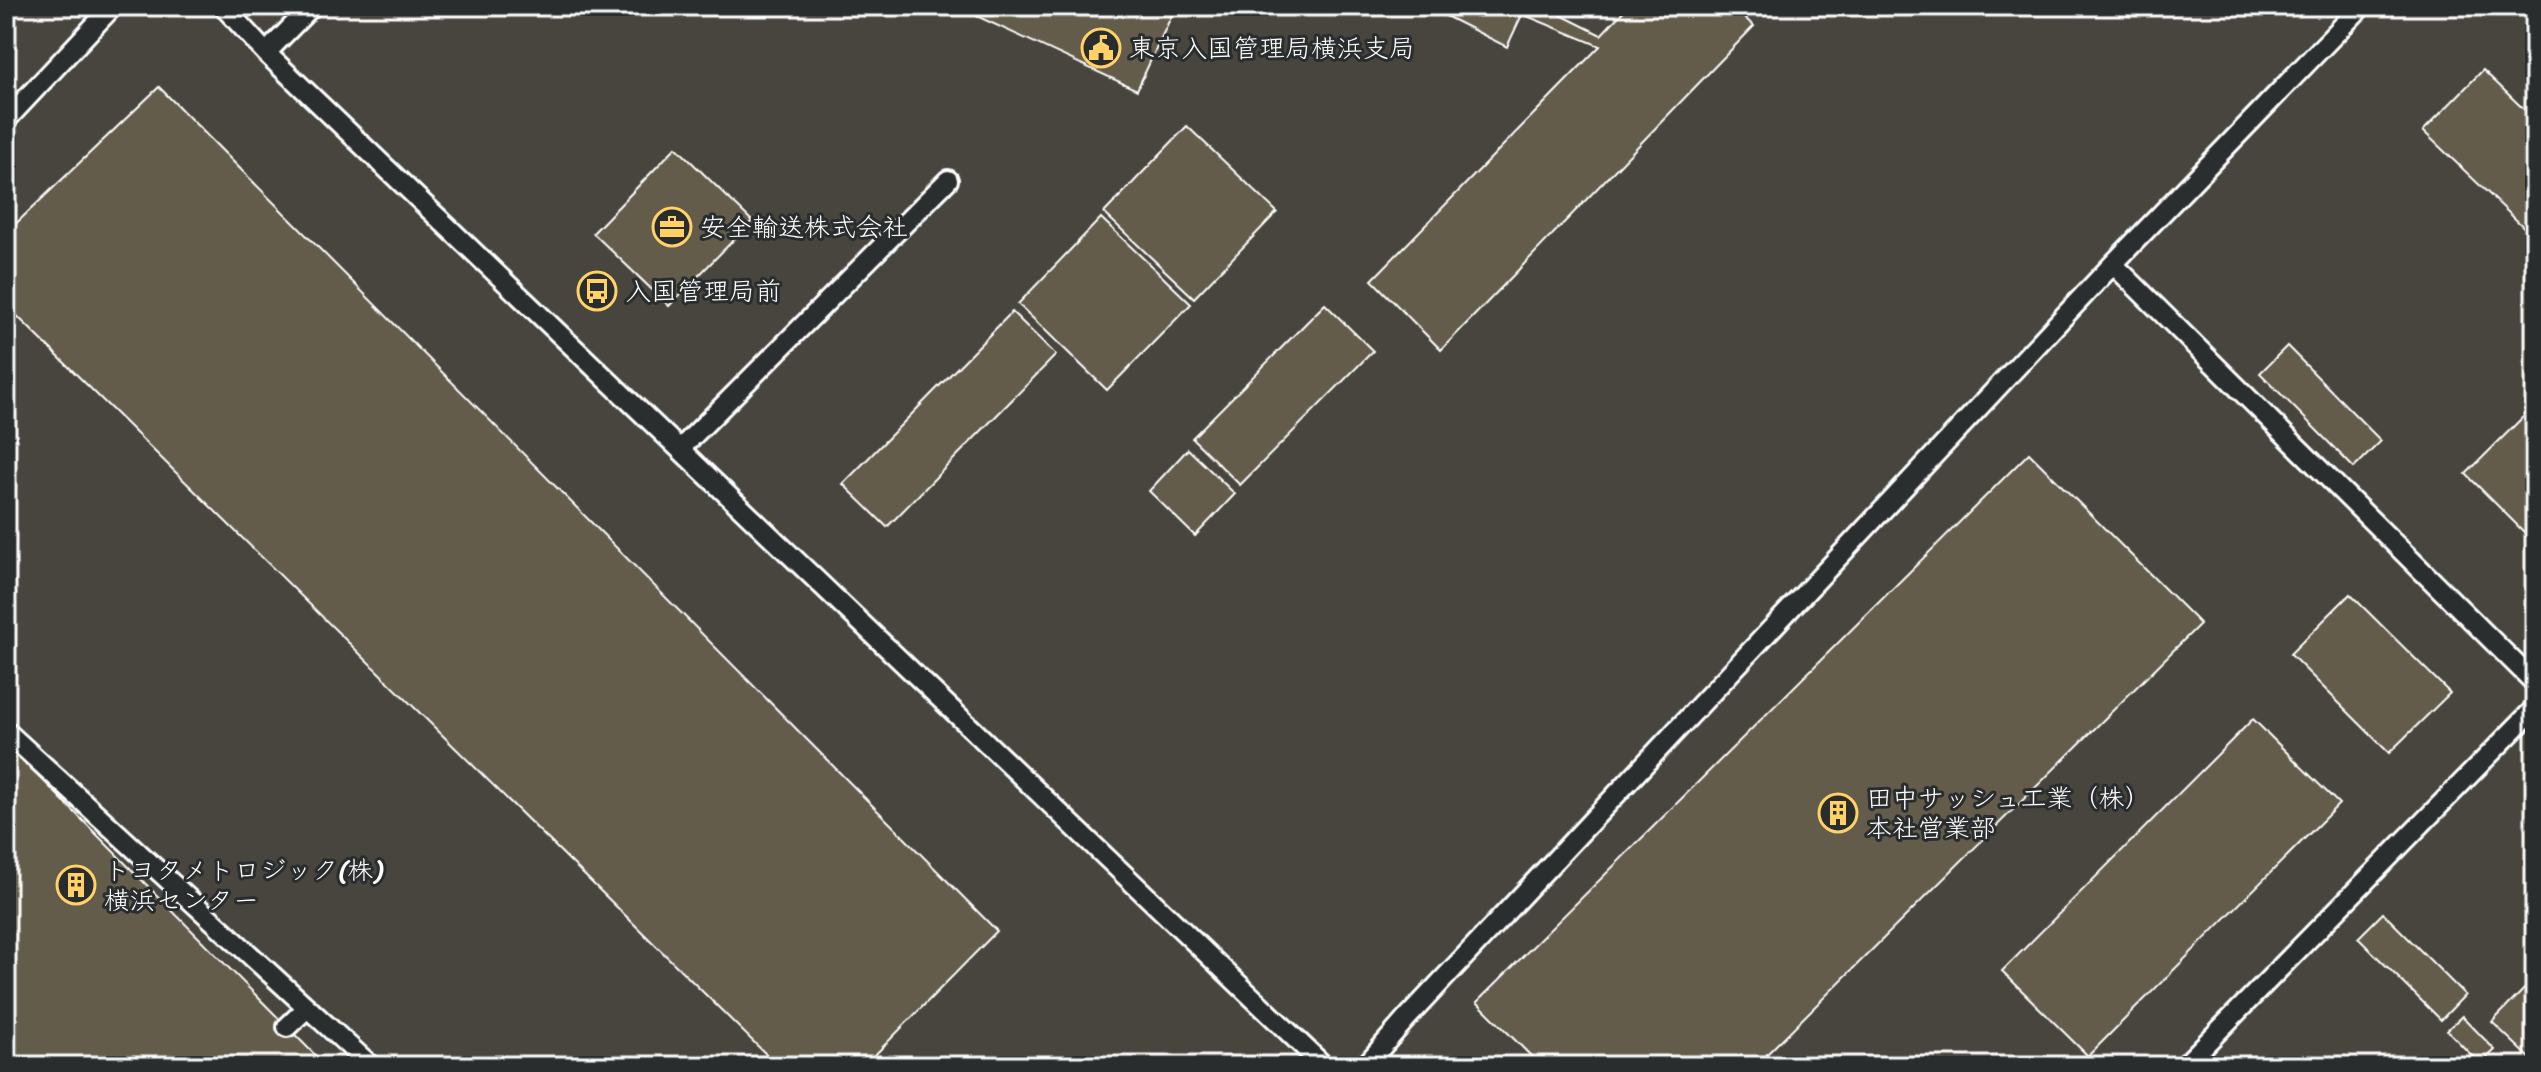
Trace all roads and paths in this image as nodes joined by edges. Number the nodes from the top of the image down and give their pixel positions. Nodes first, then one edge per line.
1 (113, 6) edge
2 (223, 6) edge
3 (312, 6) edge
4 (2362, 6) edge
5 (266, 53) junction
6 (6, 120) edge
7 (948, 180) dead end
8 (2113, 264) junction
9 (680, 449) junction
10 (2535, 683) edge
11 (2535, 708) edge
12 (6, 731) edge
13 (307, 1008) junction
14 (287, 1027) dead end
15 (371, 1066) edge
16 (1324, 1066) edge
17 (1365, 1066) edge
18 (2184, 1066) edge

1 - 6 lane
2 - 5 lane
3 - 5 lane
4 - 8 lane
5 - 9 lane
7 - 9 lane
8 - 10 lane
8 - 17 lane
9 - 16 lane
11 - 18 lane
12 - 13 lane
13 - 14 lane
13 - 15 lane

